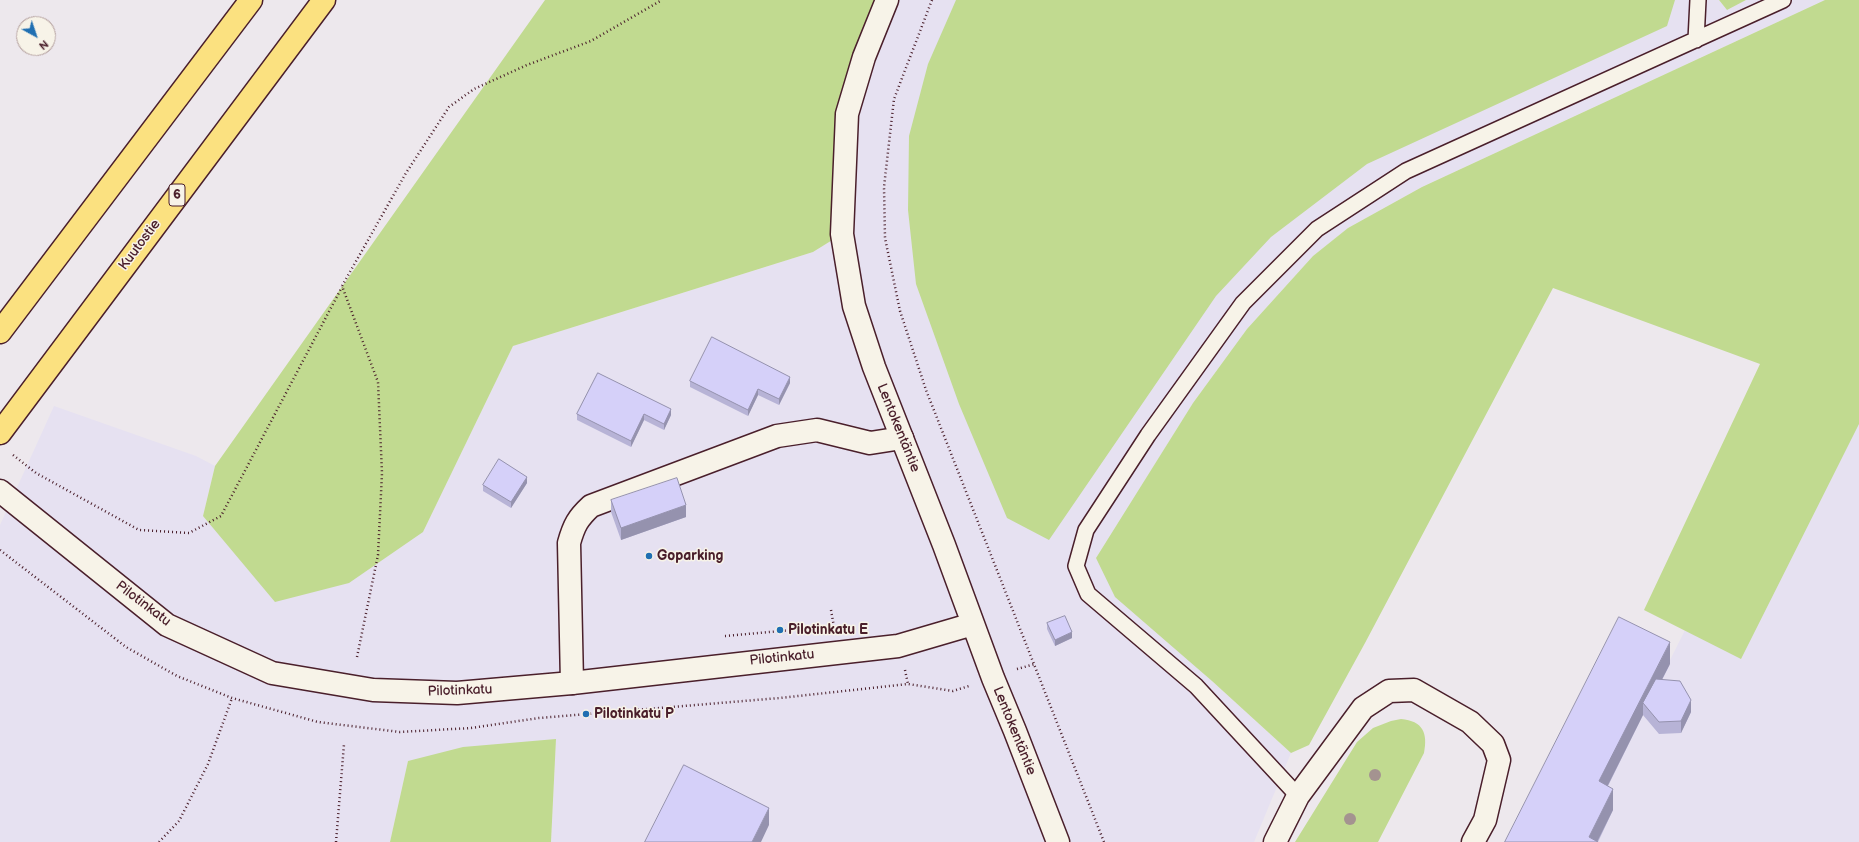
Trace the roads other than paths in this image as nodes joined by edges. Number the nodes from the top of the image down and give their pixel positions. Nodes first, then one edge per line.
1 (251, 0) edge
2 (324, 0) edge
3 (886, 0) edge
4 (1698, 0) edge
5 (1783, 0) edge
6 (1696, 40) junction
7 (0, 332) edge
8 (0, 433) edge
9 (902, 438) junction
10 (0, 491) edge
11 (973, 624) junction
12 (572, 683) junction
13 (1298, 796) junction
14 (1058, 842) edge
15 (1275, 842) edge
16 (1473, 842) edge

1 - 7 highway
2 - 8 highway, Kuutostie / 6
3 - 9 street, Lentokentäntie
4 - 6 lane
5 - 6 lane
6 - 13 lane
9 - 11 street, Lentokentäntie
9 - 12 street
10 - 12 street, Pilotinkatu
11 - 12 street, Pilotinkatu
11 - 14 street, Lentokentäntie
13 - 15 street
13 - 16 street

